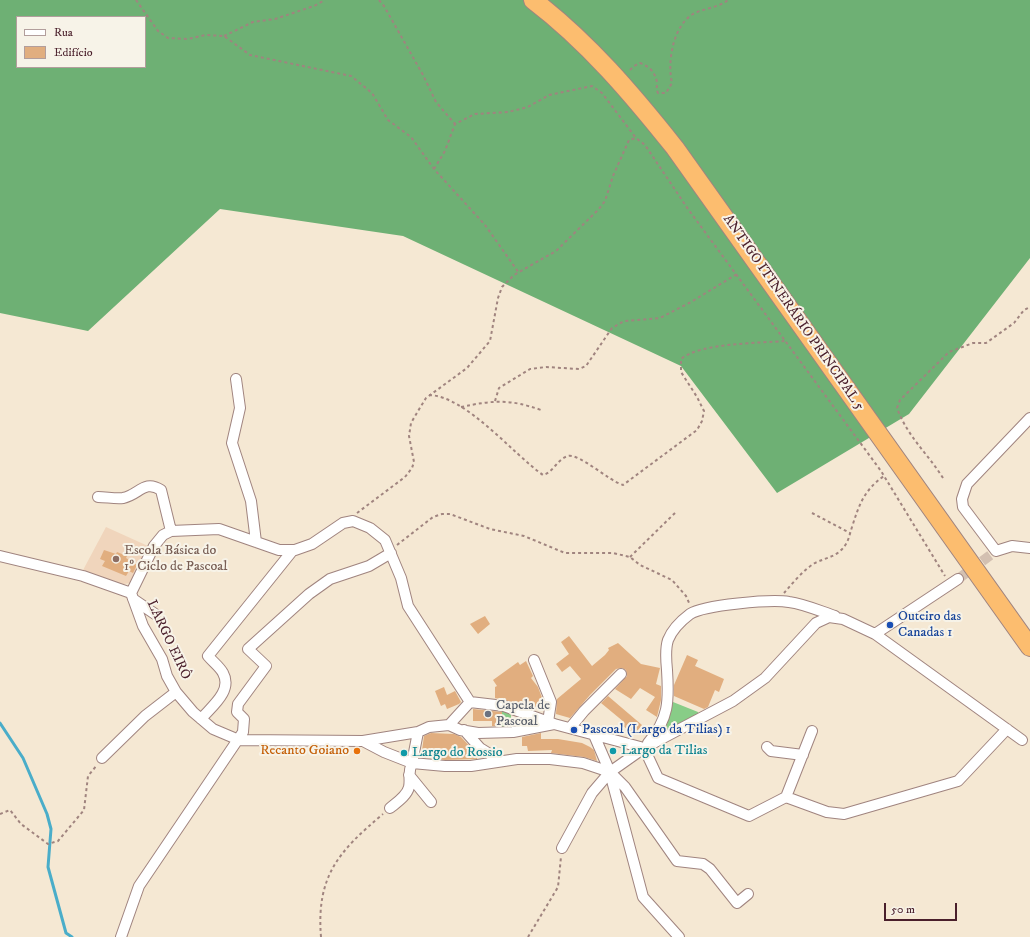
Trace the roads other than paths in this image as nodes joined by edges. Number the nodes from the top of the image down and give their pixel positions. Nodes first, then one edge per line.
1 (533, 0) edge
2 (236, 379) dead end
3 (1030, 418) edge
4 (98, 497) dead end
5 (171, 531) junction
6 (256, 542) junction
7 (1030, 548) edge
8 (293, 550) junction
9 (392, 552) junction
10 (0, 556) edge
11 (954, 582) tunnel mouth
12 (132, 596) junction
13 (155, 614) dead end
14 (843, 619) junction
15 (876, 634) junction
16 (1030, 646) edge
17 (534, 660) dead end
18 (621, 674) dead end
19 (176, 692) junction
20 (470, 702) junction
21 (515, 710) junction
22 (201, 718) junction
23 (551, 723) junction
24 (449, 725) junction
25 (570, 728) junction
26 (1007, 729) junction
27 (464, 730) junction
28 (812, 731) dead end
29 (418, 732) junction
30 (513, 732) junction
31 (594, 735) junction
32 (238, 740) junction
33 (1022, 740) dead end
34 (363, 741) junction
35 (767, 747) dead end
36 (644, 748) junction
37 (803, 755) junction
38 (102, 758) road end
39 (501, 761) junction
40 (412, 763) junction
41 (610, 772) junction
42 (408, 773) junction
43 (786, 797) junction
44 (431, 802) dead end
45 (390, 808) road end
46 (562, 848) road end
47 (748, 894) dead end
48 (121, 937) edge
49 (679, 937) edge

1 - 16 highway, ANTIGO ITINERÁRIO PRINCIPAL 5
2 - 6 street
3 - 7 street
4 - 5 street
5 - 6 street
5 - 12 street
6 - 8 street
8 - 9 street
8 - 22 street
9 - 20 street
9 - 32 street
10 - 12 street
11 - 15 street
12 - 13 street
12 - 19 street, LARGO EIRÔ
14 - 15 street
14 - 36 street
14 - 36 street
15 - 26 street
17 - 23 street
18 - 25 street
19 - 22 street, LARGO EIRÔ
19 - 38 street
20 - 21 street
20 - 24 street
21 - 23 street
21 - 30 street
22 - 32 street, LARGO EIRÔ
23 - 25 street
23 - 30 street
24 - 27 street
24 - 29 street
25 - 31 street
26 - 33 street
26 - 43 street
27 - 30 street
27 - 39 street
28 - 37 street
29 - 34 street
29 - 40 street
31 - 36 street
31 - 41 street
32 - 34 street
32 - 48 street
34 - 40 street
35 - 37 street
36 - 41 street
36 - 43 street
37 - 43 street
39 - 40 street
39 - 41 street
40 - 42 street
41 - 46 street
41 - 47 street
41 - 49 street
42 - 44 street
42 - 45 street

